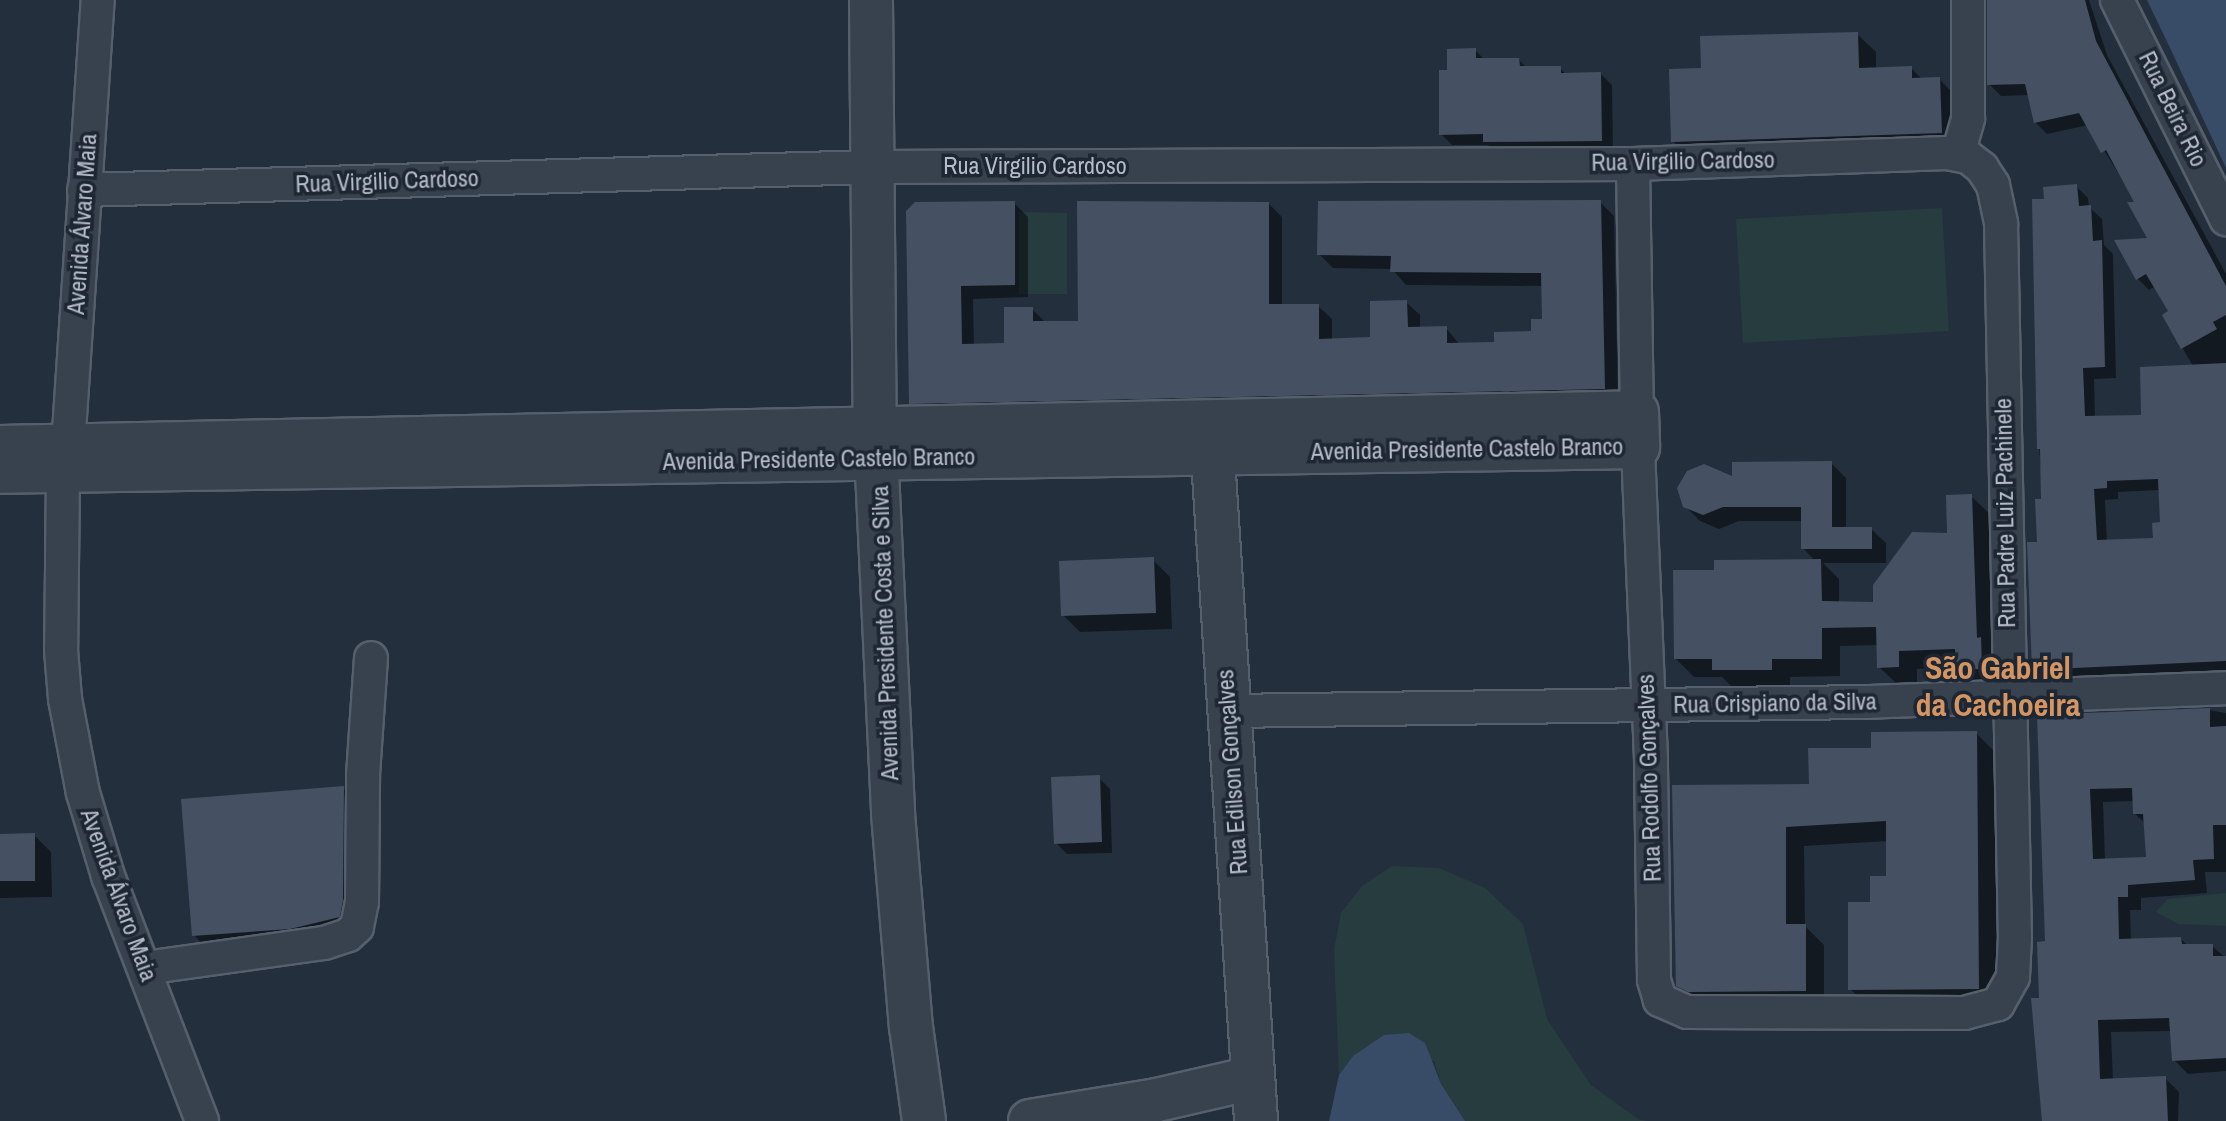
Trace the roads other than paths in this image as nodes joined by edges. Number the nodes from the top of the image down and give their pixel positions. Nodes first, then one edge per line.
1 (98, 0) edge
2 (871, 0) edge
3 (1968, 0) edge
4 (2117, 0) edge
5 (1970, 161) junction
6 (1633, 164) junction
7 (875, 167) junction
8 (84, 190) junction
9 (2226, 219) edge
10 (1637, 429) junction
11 (1212, 438) junction
12 (876, 444) junction
13 (0, 447) edge
14 (66, 459) junction
15 (0, 472) edge
16 (371, 658) dead end
17 (2226, 688) edge
18 (2008, 697) junction
19 (1647, 704) junction
20 (1228, 711) junction
21 (2015, 959) joint
22 (145, 968) junction
23 (1252, 1078) junction
24 (202, 1121) edge
25 (924, 1121) edge
26 (1030, 1121) edge
27 (1256, 1121) edge

1 - 8 street, Avenida Álvaro Maia
2 - 7 street, Avenida Presidente Costa e Silva
3 - 5 street
4 - 9 street, Rua Beira Rio
5 - 6 street, Rua Virgilio Cardoso
5 - 18 street, Rua Padre Luiz Pachinele
6 - 7 street, Rua Virgilio Cardoso
6 - 10 street, Rua Rodolfo Gonçalves
7 - 8 street, Rua Virgilio Cardoso
7 - 12 street, Avenida Presidente Costa e Silva
8 - 14 street, Avenida Álvaro Maia
10 - 11 street, Avenida Presidente Castelo Branco
10 - 19 street, Rua Rodolfo Gonçalves
11 - 12 street, Avenida Presidente Castelo Branco
11 - 20 street, Rua Edilson Gonçalves
12 - 14 street, Avenida Presidente Castelo Branco
12 - 25 street, Avenida Presidente Costa e Silva
13 - 14 street, Avenida Presidente Castelo Branco
14 - 15 street, Avenida Presidente Castelo Branco
14 - 22 street, Avenida Álvaro Maia
16 - 22 street
17 - 18 street, Rua Crispiano da Silva
18 - 19 street, Rua Crispiano da Silva
18 - 21 street, Rua Padre Luiz Pachinele
19 - 20 street, Rua Crispiano da Silva
19 - 21 street, Rua Rodolfo Gonçalves
20 - 23 street, Rua Edilson Gonçalves
22 - 24 street, Avenida Álvaro Maia
23 - 26 street
23 - 27 street, Rua Edilson Gonçalves

